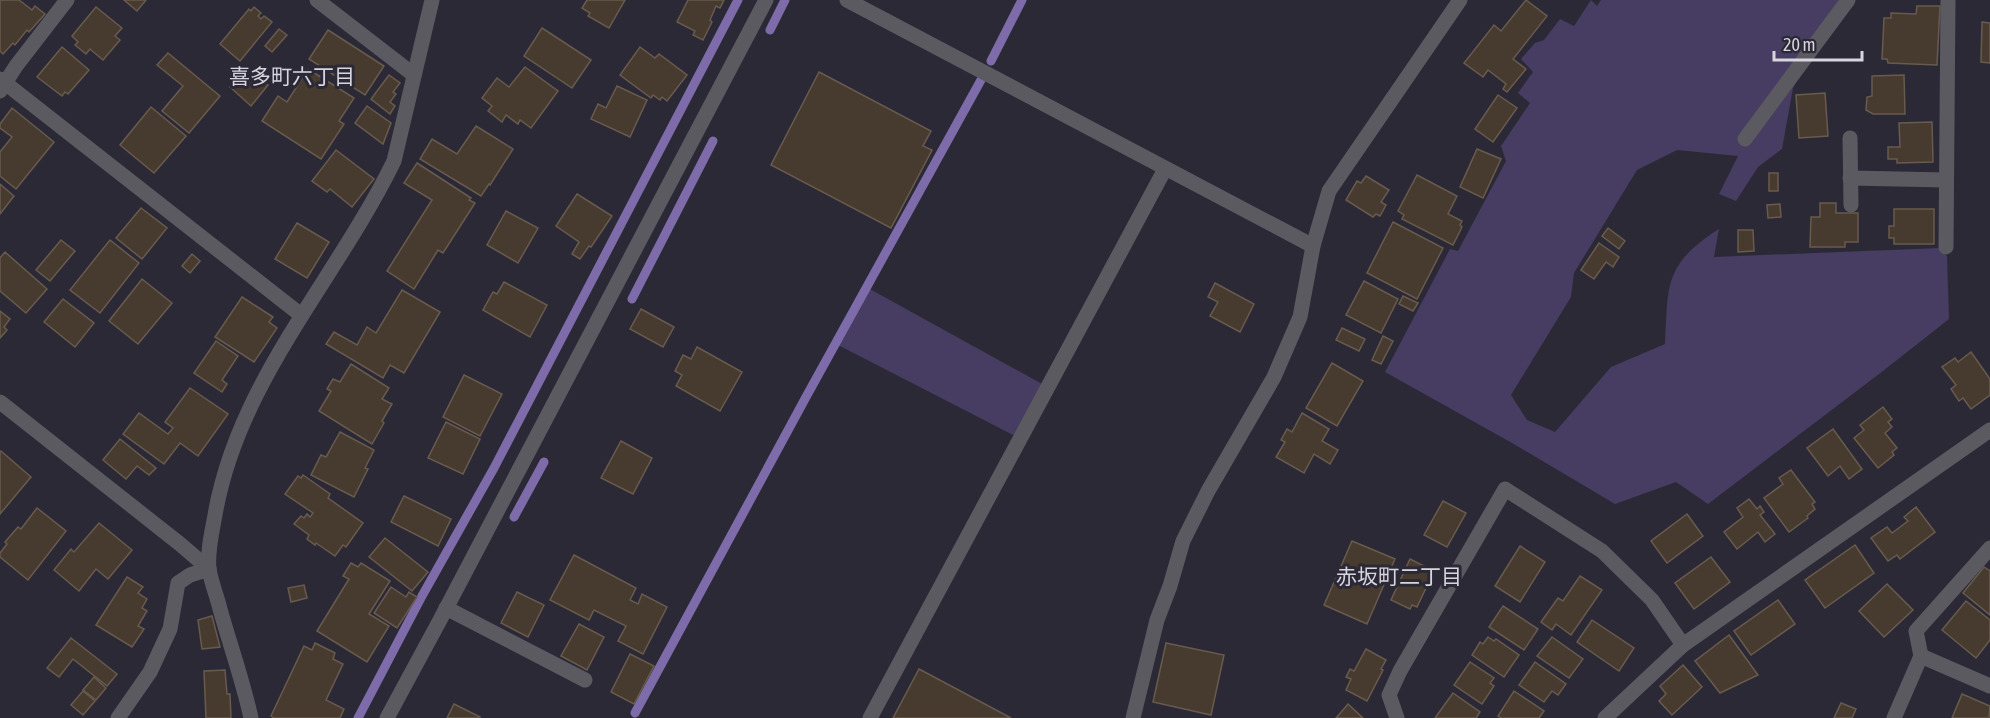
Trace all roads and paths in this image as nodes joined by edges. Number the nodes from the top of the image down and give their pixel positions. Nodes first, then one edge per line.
1 (67, 0) edge
2 (318, 0) edge
3 (432, 0) edge
4 (766, 0) edge
5 (847, 0) edge
6 (1460, 0) edge
7 (1848, 0) edge
8 (1948, 0) edge
9 (414, 75) junction
10 (2, 84) edge
11 (1850, 138) dead end
12 (1745, 139) dead end
13 (1166, 169) junction
14 (1850, 178) junction
15 (1946, 180) junction
16 (1851, 205) dead end
17 (1313, 246) junction
18 (1946, 247) dead end
19 (302, 315) junction
20 (0, 402) edge
21 (1990, 430) edge
22 (1990, 548) edge
23 (209, 569) junction
24 (446, 608) junction
25 (1683, 645) junction
26 (1921, 656) junction
27 (585, 680) dead end
28 (1990, 686) edge
29 (118, 718) edge
30 (251, 718) edge
31 (387, 718) edge
32 (870, 718) edge
33 (1133, 718) edge
34 (1397, 718) edge
35 (1605, 718) edge
36 (1894, 718) edge

1 - 10 street
2 - 9 street
3 - 9 street
4 - 24 street
5 - 13 street
6 - 17 street
7 - 12 street
8 - 15 street
9 - 19 street
10 - 19 street
11 - 14 street
13 - 17 street
13 - 32 street
14 - 15 street
14 - 16 street
15 - 18 street
17 - 33 street
19 - 23 street
20 - 23 street
21 - 25 street
22 - 26 street
23 - 29 street
23 - 30 street
24 - 27 street
24 - 31 street
25 - 34 street
25 - 35 street
26 - 28 street
26 - 36 street

